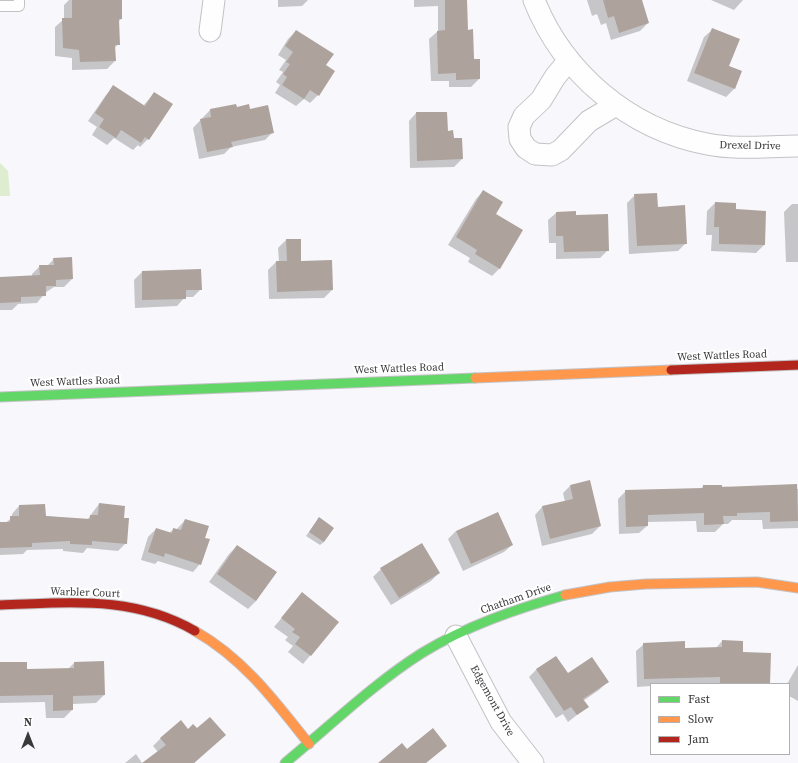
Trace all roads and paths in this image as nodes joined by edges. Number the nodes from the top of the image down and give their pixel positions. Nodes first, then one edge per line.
1 (19, 0) edge
2 (214, 0) edge
3 (534, 0) edge
4 (0, 6) edge
5 (210, 32) dead end
6 (569, 60) junction
7 (616, 105) junction
8 (798, 146) edge
9 (798, 365) edge
10 (0, 397) edge
11 (798, 588) edge
12 (0, 605) edge
13 (456, 636) junction
14 (309, 744) junction
15 (285, 763) edge
16 (533, 763) edge

1 - 4 lane
2 - 5 street
3 - 6 street, Drexel Drive
6 - 7 street, Drexel Drive
6 - 7 street
7 - 8 street, Drexel Drive
9 - 10 street, West Wattles Road
11 - 13 street, Chatham Drive
12 - 14 street, Warbler Court
13 - 14 street, Chatham Drive
13 - 16 street, Edgemont Drive
14 - 15 street, Chatham Drive

